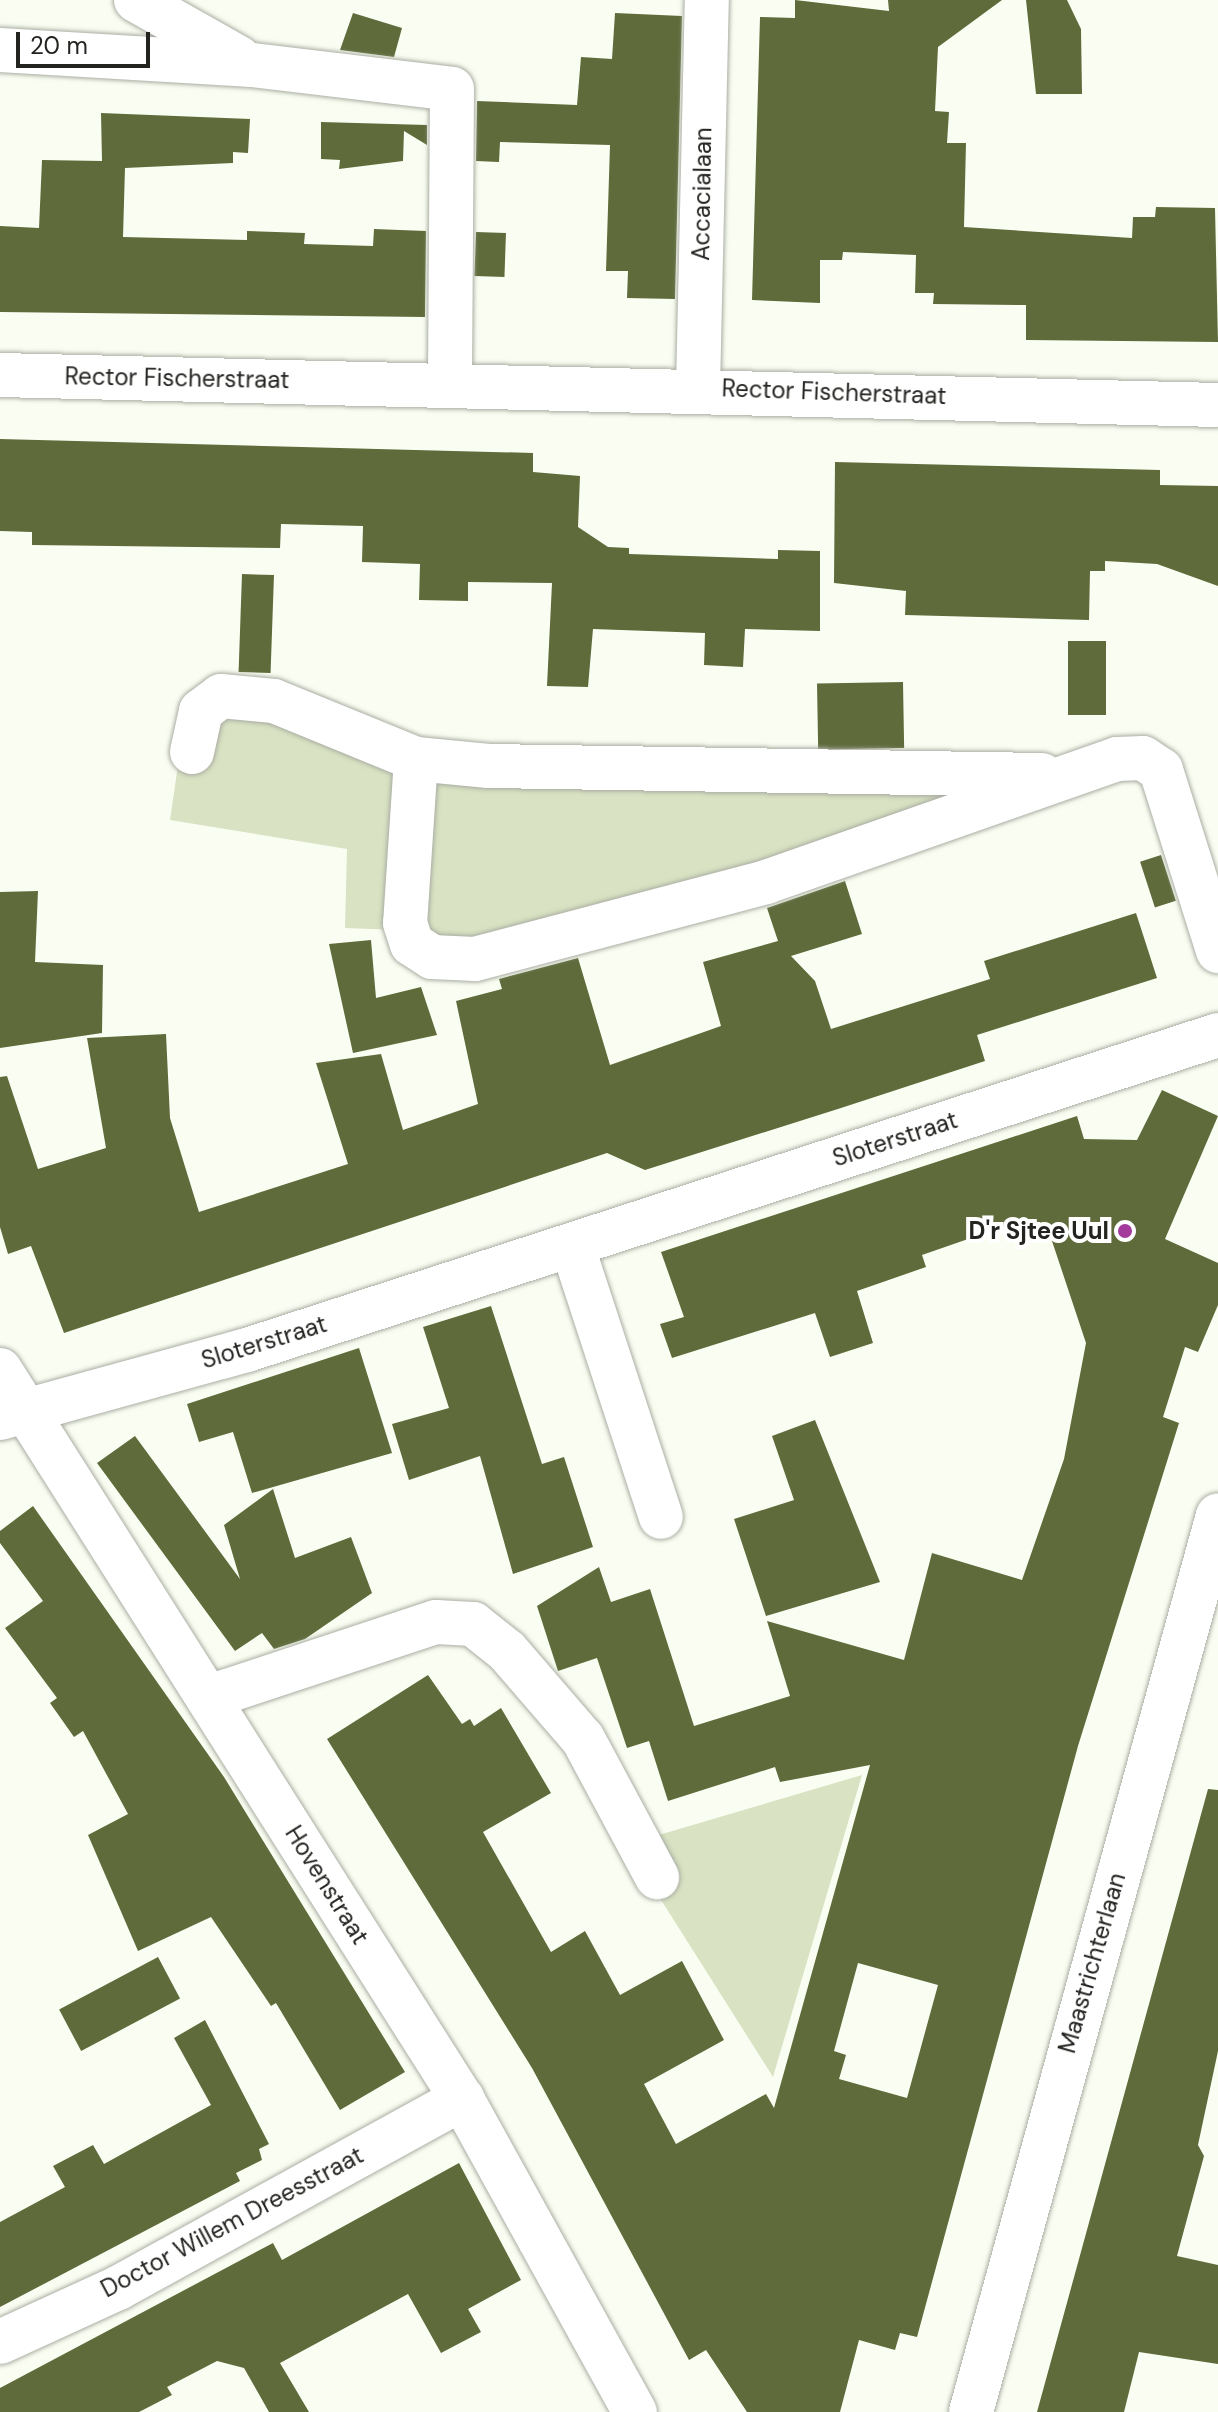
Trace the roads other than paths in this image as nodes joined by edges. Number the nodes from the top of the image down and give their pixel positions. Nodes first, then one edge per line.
1 (136, 0) edge
2 (707, 0) edge
3 (0, 50) edge
4 (252, 65) junction
5 (0, 375) edge
6 (450, 382) junction
7 (698, 388) junction
8 (1218, 405) edge
9 (192, 752) dead end
10 (416, 759) junction
11 (1073, 775) junction
12 (1218, 951) edge
13 (1218, 1035) edge
14 (572, 1245) junction
15 (0, 1370) edge
16 (12, 1413) edge
17 (1218, 1515) edge
18 (661, 1517) dead end
19 (209, 1697) junction
20 (657, 1877) dead end
21 (462, 2099) junction
22 (0, 2342) edge
23 (635, 2412) edge
24 (971, 2412) edge

1 - 4 street
2 - 7 street, Accacialaan
3 - 4 street
4 - 6 street
5 - 6 street, Rector Fischerstraat
6 - 7 street, Rector Fischerstraat
7 - 8 street, Rector Fischerstraat
9 - 10 street
10 - 11 street
10 - 11 street
11 - 12 street
13 - 14 street, Sloterstraat
14 - 16 street, Sloterstraat
14 - 18 street
15 - 16 street, Hovenstraat
16 - 19 street, Hovenstraat
17 - 24 street, Maastrichterlaan
19 - 20 street
19 - 21 street, Hovenstraat
21 - 22 street, Doctor Willem Dreesstraat
21 - 23 street, Hovenstraat

